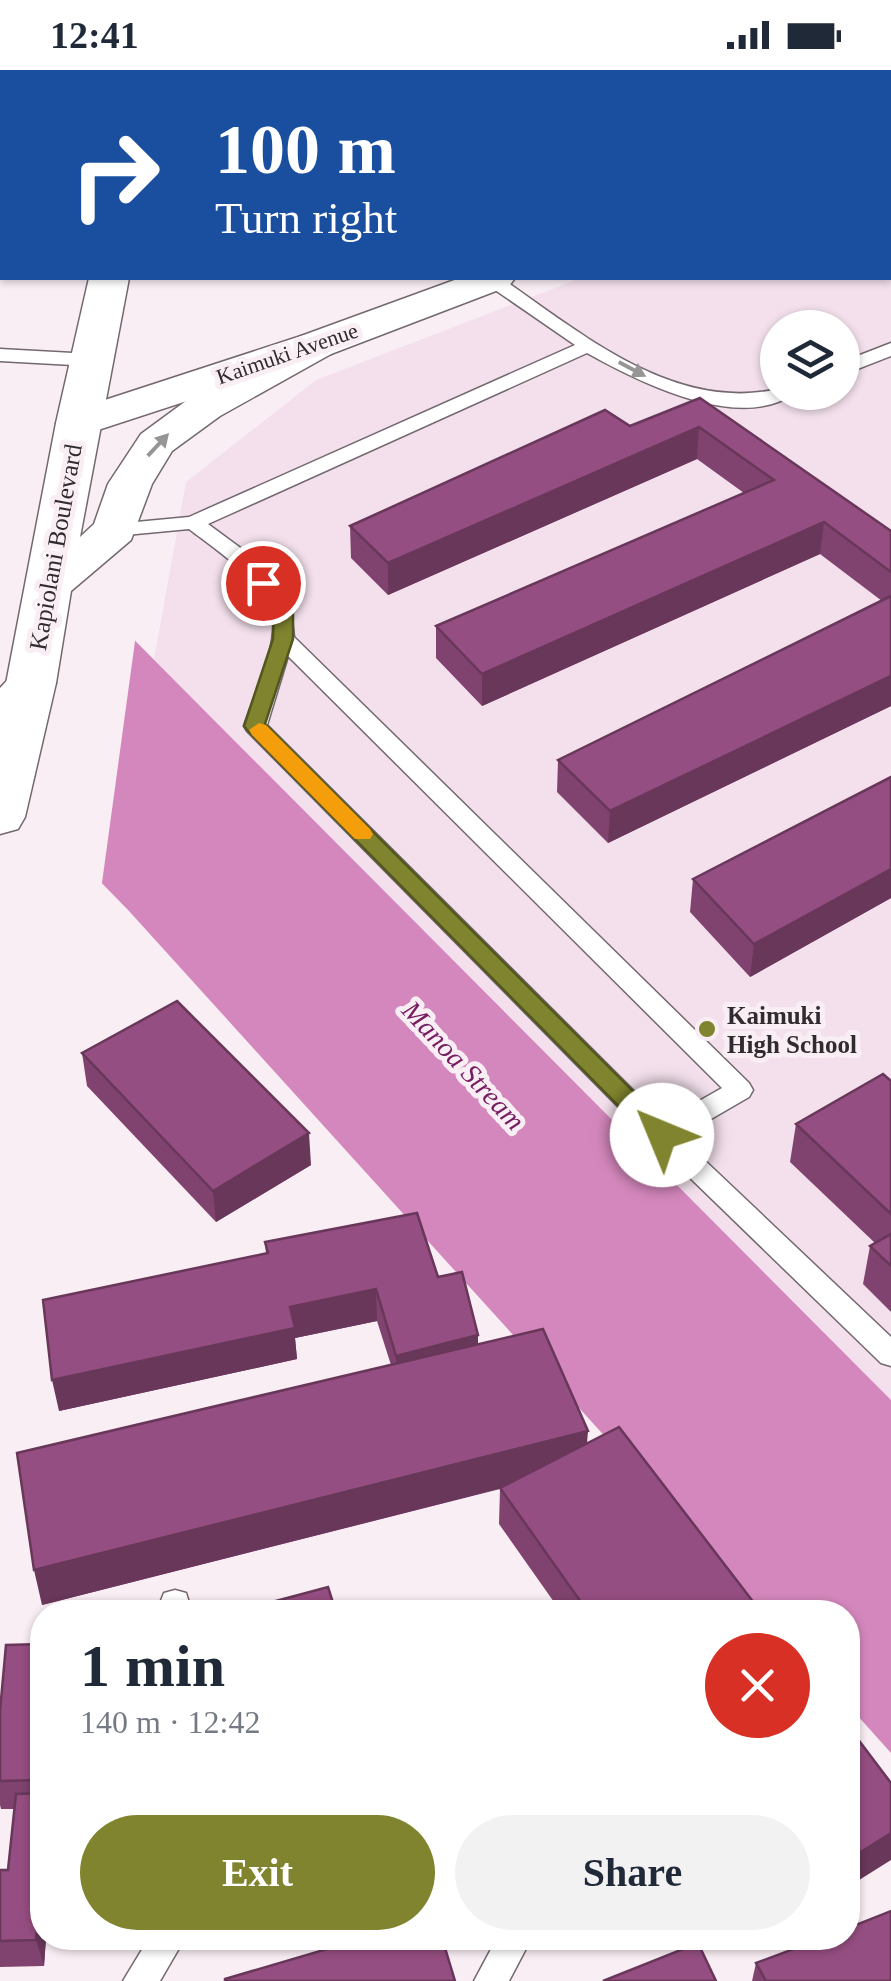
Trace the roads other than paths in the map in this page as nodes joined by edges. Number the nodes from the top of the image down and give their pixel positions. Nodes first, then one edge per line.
1 (109, 280) edge
2 (488, 280) edge
3 (496, 280) edge
4 (316, 345) junction
5 (588, 346) junction
6 (891, 349) edge
7 (0, 354) edge
8 (91, 360) junction
9 (860, 362) edge
10 (760, 401) edge
11 (78, 423) junction
12 (194, 523) junction
13 (115, 530) junction
14 (58, 566) junction
15 (283, 639) junction
16 (16, 700) edge
17 (3, 804) edge
18 (662, 1135) junction
19 (891, 1355) edge
20 (160, 1950) edge
21 (509, 1950) edge
22 (140, 1981) edge
23 (492, 1981) edge

1 - 8 main road, Kapiolani Boulevard
2 - 4 main road, Kaimuki Avenue
3 - 5 lane
4 - 11 main road, Kaimuki Avenue
13 -> 4 main road
5 -> 10 lane
5 - 12 lane
6 - 9 lane
7 - 8 lane
8 - 11 main road, Kapiolani Boulevard
11 - 14 main road, Kapiolani Boulevard
12 - 13 lane
12 - 15 lane
13 - 14 main road
14 - 16 main road, Kapiolani Boulevard
15 - 18 lane
15 - 18 lane
16 - 17 main road, Kapiolani Boulevard
18 - 19 lane
20 - 22 lane
21 - 23 lane

